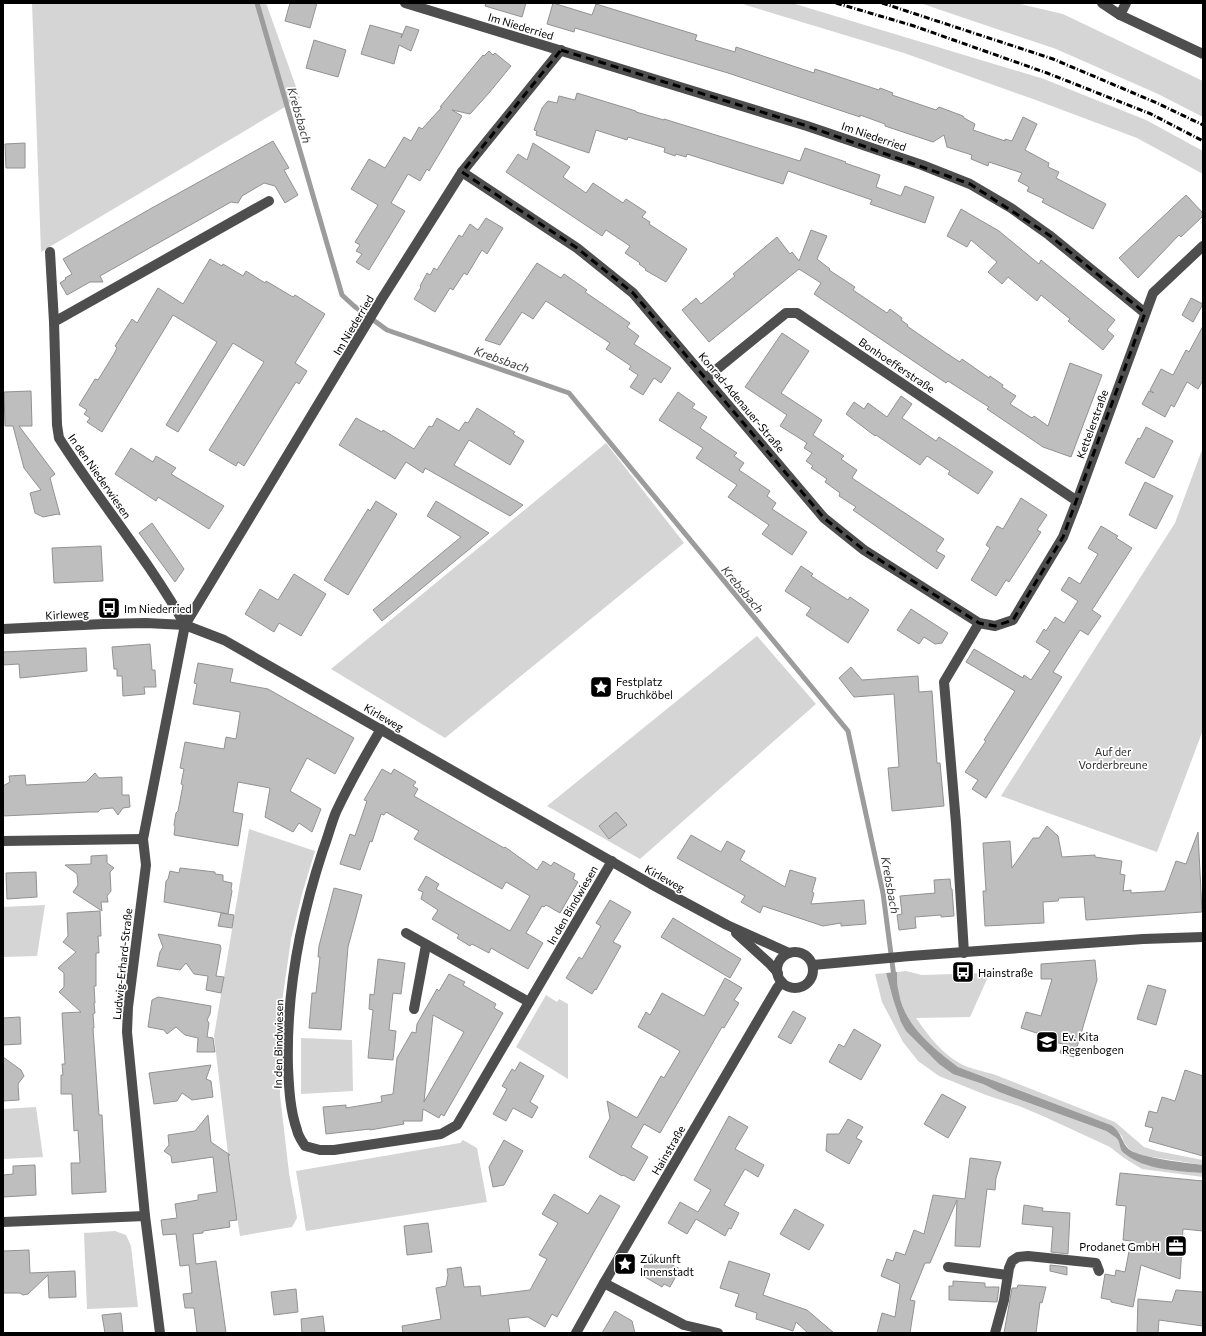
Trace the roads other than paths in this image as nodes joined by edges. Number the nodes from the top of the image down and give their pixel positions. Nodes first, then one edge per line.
1 (405, 3) edge
2 (1102, 3) edge
3 (1126, 3) edge
4 (1120, 15) junction
5 (561, 50) junction
6 (1203, 54) edge
7 (462, 172) junction
8 (268, 201) dead end
9 (1203, 246) edge
10 (50, 252) dead end
11 (1145, 313) junction
12 (54, 322) junction
13 (706, 378) junction
14 (1077, 501) junction
15 (1013, 620) joint
16 (979, 623) junction
17 (185, 625) junction
18 (3, 629) edge
19 (381, 729) junction
20 (143, 839) junction
21 (3, 841) edge
22 (612, 861) junction
23 (727, 925) junction
24 (406, 933) dead end
25 (1203, 937) edge
26 (426, 945) junction
27 (964, 952) junction
28 (789, 953) junction
29 (813, 965) junction
30 (780, 977) junction
31 (529, 1002) junction
32 (414, 1009) dead end
33 (145, 1216) junction
34 (3, 1222) edge
35 (948, 1267) dead end
36 (1100, 1271) dead end
37 (1007, 1275) junction
38 (604, 1283) junction
39 (160, 1333) edge
40 (576, 1333) edge
41 (718, 1333) edge
42 (995, 1333) edge

1 - 5 street, Im Niederried
2 - 4 street
3 - 4 street
4 - 6 street
5 - 7 street, Im Niederried
5 - 11 street, Im Niederried
7 - 13 street, Konrad-Adenauer-Straße
7 - 17 street, Im Niederried
8 - 12 street
9 - 11 street, Kettelerstraße
10 - 12 street, In den Niederwiesen
11 - 14 street, Kettelerstraße
12 - 17 street, In den Niederwiesen
13 - 14 street, Bonhoefferstraße
13 - 16 street, Konrad-Adenauer-Straße
14 - 15 street, Kettelerstraße
15 - 16 street, Konrad-Adenauer-Straße
16 - 27 street
17 - 18 street, Kirleweg
17 - 19 street, Kirleweg
17 - 20 street, Ludwig-Erhard-Straße
19 - 22 street, Kirleweg
19 - 31 street, In den Bindwiesen
20 - 21 street
20 - 33 street, Ludwig-Erhard-Straße
22 - 23 street, Kirleweg
22 - 31 street, In den Bindwiesen
23 - 28 street, Kirleweg
23 - 30 street, Kirleweg
24 - 26 street
25 - 27 street
26 - 31 street
26 - 32 street
27 - 29 street
28 - 29 street
28 - 30 street
29 - 30 street
30 - 38 street, Hainstraße
33 - 34 street
33 - 39 street, Ludwig-Erhard-Straße
35 - 37 street
36 - 37 street
37 - 42 street
38 - 40 street, Hainstraße
38 - 41 street

